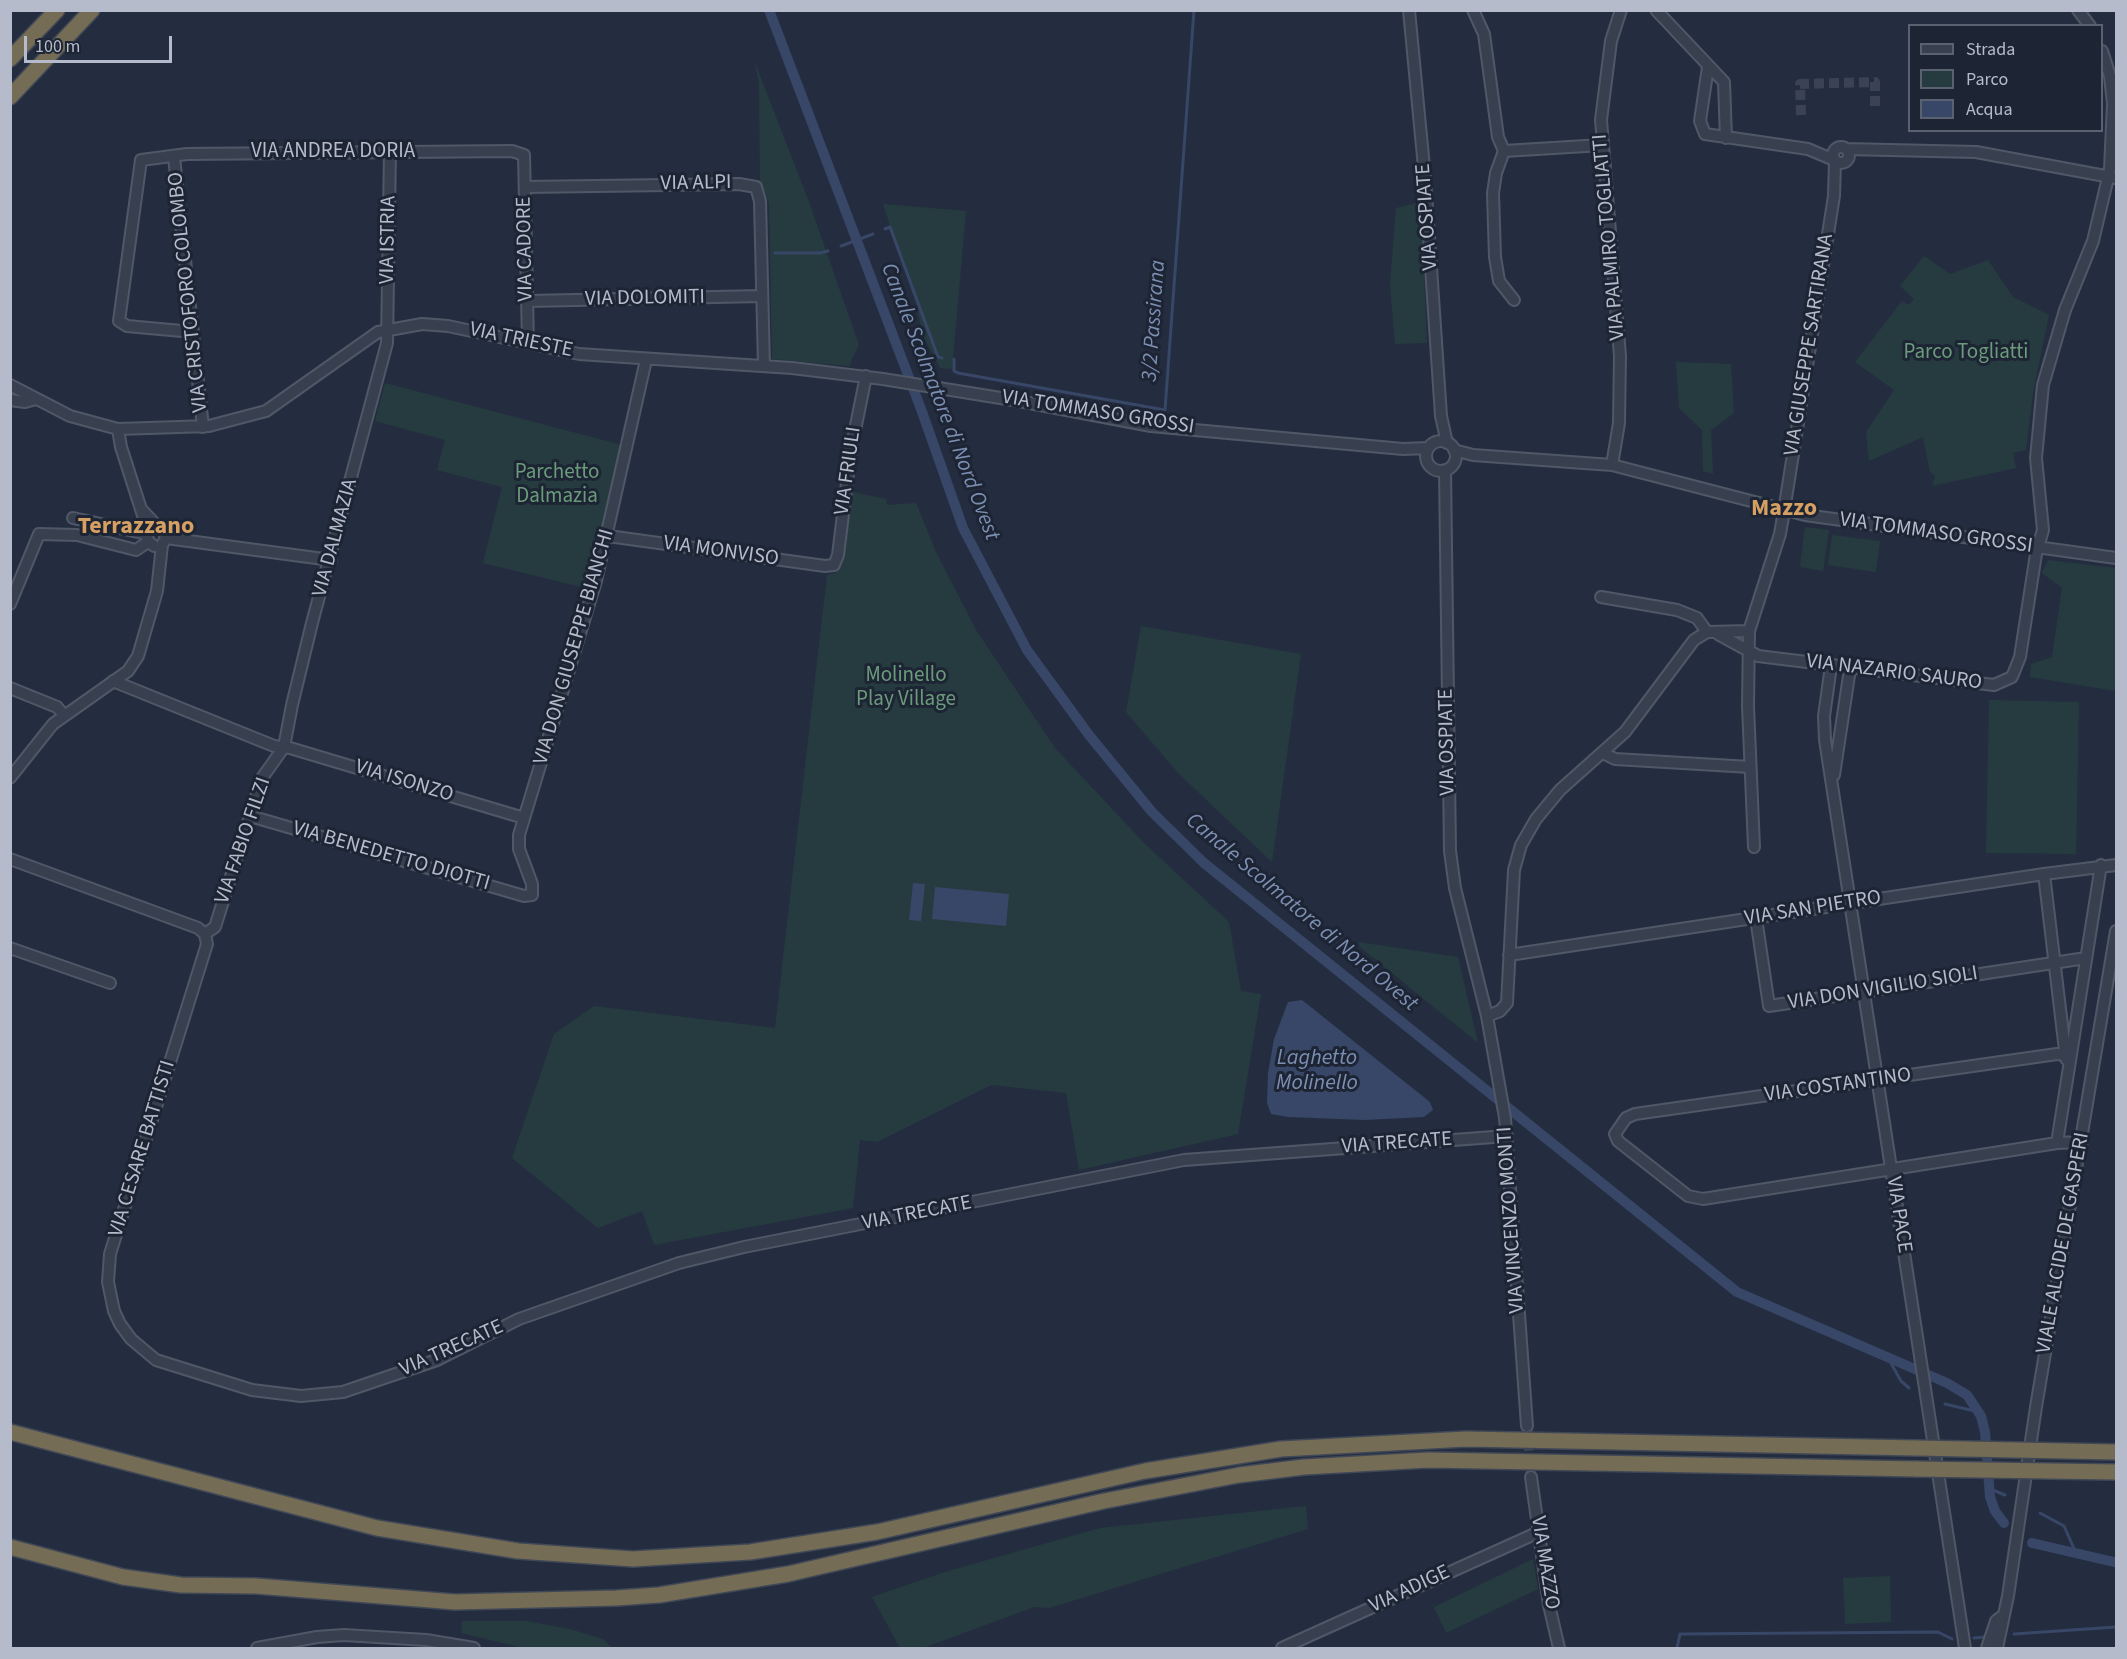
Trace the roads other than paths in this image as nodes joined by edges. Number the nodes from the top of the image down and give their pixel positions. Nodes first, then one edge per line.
1 (57, 10) edge
2 (92, 10) edge
3 (1409, 10) edge
4 (1473, 10) edge
5 (1621, 10) edge
6 (2078, 10) edge
7 (1654, 11) edge
8 (2088, 24) edge
9 (2103, 54) edge
10 (10, 59) edge
11 (1708, 67) junction
12 (10, 97) edge
13 (1726, 138) junction
14 (1602, 146) junction
15 (1842, 148) junction
16 (1808, 149) junction
17 (390, 151) junction
18 (1504, 152) junction
19 (1876, 152) junction
20 (524, 155) joint
21 (174, 157) junction
22 (1840, 161) junction
23 (2113, 177) edge
24 (525, 187) junction
25 (762, 296) junction
26 (1514, 300) dead end
27 (528, 301) junction
28 (387, 328) junction
29 (193, 332) junction
30 (528, 343) junction
31 (646, 360) junction
32 (764, 366) junction
33 (866, 376) junction
34 (10, 386) edge
35 (36, 399) junction
36 (10, 400) edge
37 (203, 427) junction
38 (118, 429) junction
39 (1449, 449) junction
40 (1427, 453) junction
41 (1612, 465) junction
42 (1445, 471) junction
43 (1784, 511) junction
44 (73, 518) dead end
45 (608, 536) junction
46 (155, 538) junction
47 (2039, 548) junction
48 (2116, 558) edge
49 (331, 560) junction
50 (834, 565) joint
51 (1601, 597) dead end
52 (10, 604) edge
53 (1749, 631) junction
54 (1712, 633) junction
55 (1750, 654) junction
56 (1831, 666) junction
57 (1850, 669) junction
58 (113, 681) junction
59 (10, 688) edge
60 (64, 715) junction
61 (1824, 727) junction
62 (1842, 728) junction
63 (284, 747) junction
64 (1603, 753) junction
65 (1750, 767) junction
66 (11, 775) edge
67 (1832, 787) junction
68 (250, 816) junction
69 (524, 818) junction
70 (1754, 848) dead end
71 (10, 859) edge
72 (2102, 865) junction
73 (2116, 865) edge
74 (2044, 874) junction
75 (531, 896) joint
76 (1849, 904) junction
77 (1756, 918) junction
78 (2116, 931) edge
79 (205, 934) junction
80 (10, 948) edge
81 (1509, 955) junction
82 (2086, 958) junction
83 (2055, 962) junction
84 (110, 983) dead end
85 (1864, 991) junction
86 (1486, 1012) junction
87 (2068, 1054) junction
88 (1877, 1081) junction
89 (1507, 1136) junction
90 (2082, 1142) junction
91 (2057, 1143) junction
92 (1890, 1168) junction
93 (350, 1390) joint
94 (1527, 1426) tunnel mouth
95 (10, 1432) edge
96 (2116, 1452) edge
97 (2116, 1472) edge
98 (1531, 1477) tunnel mouth
99 (1539, 1532) junction
100 (10, 1547) edge
101 (2001, 1622) junction
102 (1963, 1644) edge
103 (256, 1648) edge
104 (474, 1648) edge
105 (1282, 1648) edge
106 (1559, 1648) edge
107 (1974, 1648) edge
108 (1987, 1648) edge
109 (1997, 1648) edge

1 - 10 highway
2 - 12 highway
3 - 39 street, VIA OSPIATE
4 - 18 street
5 - 14 street, VIA PALMIRO TOGLIATTI
6 - 8 street
7 - 11 street
9 - 23 street
11 - 13 street
11 - 13 street
13 - 16 street
14 - 18 street
14 - 41 street, VIA PALMIRO TOGLIATTI
15 - 16 street
15 - 19 street
15 - 22 street
16 - 22 street
17 - 20 street, VIA ANDREA DORIA
17 - 21 street, VIA ANDREA DORIA
17 - 28 street, VIA ISTRIA
18 - 26 street
19 - 22 street
19 - 23 street
20 - 24 street, VIA CADORE
21 - 29 street, VIA CRISTOFORO COLOMBO
21 - 29 street, VIA ANDREA DORIA
22 - 43 street, VIA GIUSEPPE SARTIRANA
23 - 47 street
24 - 25 street, VIA ALPI
24 - 27 street, VIA CADORE
25 - 27 street, VIA DOLOMITI
25 - 32 street
27 - 30 street, VIA CADORE
28 - 30 street, VIA TRIESTE
28 - 37 street, VIA TRIESTE
28 - 49 street, VIA DALMAZIA
29 - 37 street, VIA CRISTOFORO COLOMBO
30 - 31 street, VIA TRIESTE
31 - 32 street, VIA TRIESTE
31 - 45 street, VIA DON GIUSEPPE BIANCHI
32 - 33 street, VIA TRIESTE
33 - 40 street, VIA TOMMASO GROSSI
33 - 50 street, VIA FRIULI
34 - 35 street, VIA TRIESTE
35 - 36 street
35 - 38 street, VIA TRIESTE
37 - 38 street, VIA TRIESTE
38 - 46 street
39 - 40 street, VIA TOMMASO GROSSI
39 - 41 street, VIA TOMMASO GROSSI
39 - 42 street
40 - 42 street
41 - 43 street, VIA TOMMASO GROSSI
42 - 86 street, VIA OSPIATE
43 - 47 street, VIA TOMMASO GROSSI
43 - 53 street, VIA GIUSEPPE SARTIRANA
44 - 46 street
45 - 50 street, VIA MONVISO
45 - 69 street, VIA DON GIUSEPPE BIANCHI
46 - 49 street
46 - 52 street
46 - 58 street
47 - 48 street, VIA TOMMASO GROSSI
47 - 57 street, VIA NAZARIO SAURO
49 - 63 street, VIA DALMAZIA
51 - 54 street
53 - 54 street
53 - 55 street
54 - 55 street
54 - 64 street
55 - 56 street, VIA NAZARIO SAURO
55 - 65 street
56 - 57 street, VIA NAZARIO SAURO
56 - 61 street, VIA PACE
57 - 62 street, VIA PACE
58 - 60 street
58 - 63 street, VIA ISONZO
59 - 60 street
60 - 66 street
61 - 62 street
61 - 67 street, VIA PACE
62 - 67 street, VIA PACE
63 - 68 street, VIA FABIO FILZI
63 - 69 street, VIA ISONZO
64 - 65 street
64 - 81 street
65 - 70 street
67 - 76 street, VIA PACE
68 - 75 street, VIA BENEDETTO DIOTTI
68 - 79 street, VIA FABIO FILZI
69 - 75 street, VIA DON GIUSEPPE BIANCHI
71 - 79 street
72 - 73 street, VIA SAN PIETRO
72 - 74 street, VIA SAN PIETRO
72 - 82 street
74 - 76 street, VIA SAN PIETRO
74 - 83 street
76 - 77 street, VIA SAN PIETRO
76 - 85 street, VIA PACE
77 - 81 street, VIA SAN PIETRO
77 - 85 street, VIA DON VIGILIO SIOLI
78 - 90 street, VIALE ALCIDE DE GASPERI
79 - 93 street, VIA CESARE BATTISTI
80 - 84 street
81 - 86 street
82 - 83 street, VIA DON VIGILIO SIOLI
82 - 87 street
83 - 85 street, VIA DON VIGILIO SIOLI
83 - 87 street
85 - 88 street, VIA PACE
86 - 89 street, VIA VINCENZO MONTI
87 - 88 street, VIA COSTANTINO
87 - 91 street
88 - 92 street, VIA PACE
88 - 92 street, VIA COSTANTINO
89 - 93 street, VIA TRECATE
89 - 94 street, VIA VINCENZO MONTI
90 - 91 street
90 - 101 street, VIALE ALCIDE DE GASPERI
91 - 92 street
92 - 102 street, VIA PACE
95 - 96 highway, bridge
97 - 100 highway, bridge
98 - 99 street, VIA MAZZO
99 - 105 street, VIA ADIGE
99 - 106 street, VIA MAZZO
101 - 108 street
101 - 109 street, VIALE ALCIDE DE GASPERI
102 - 107 street
103 - 104 street

